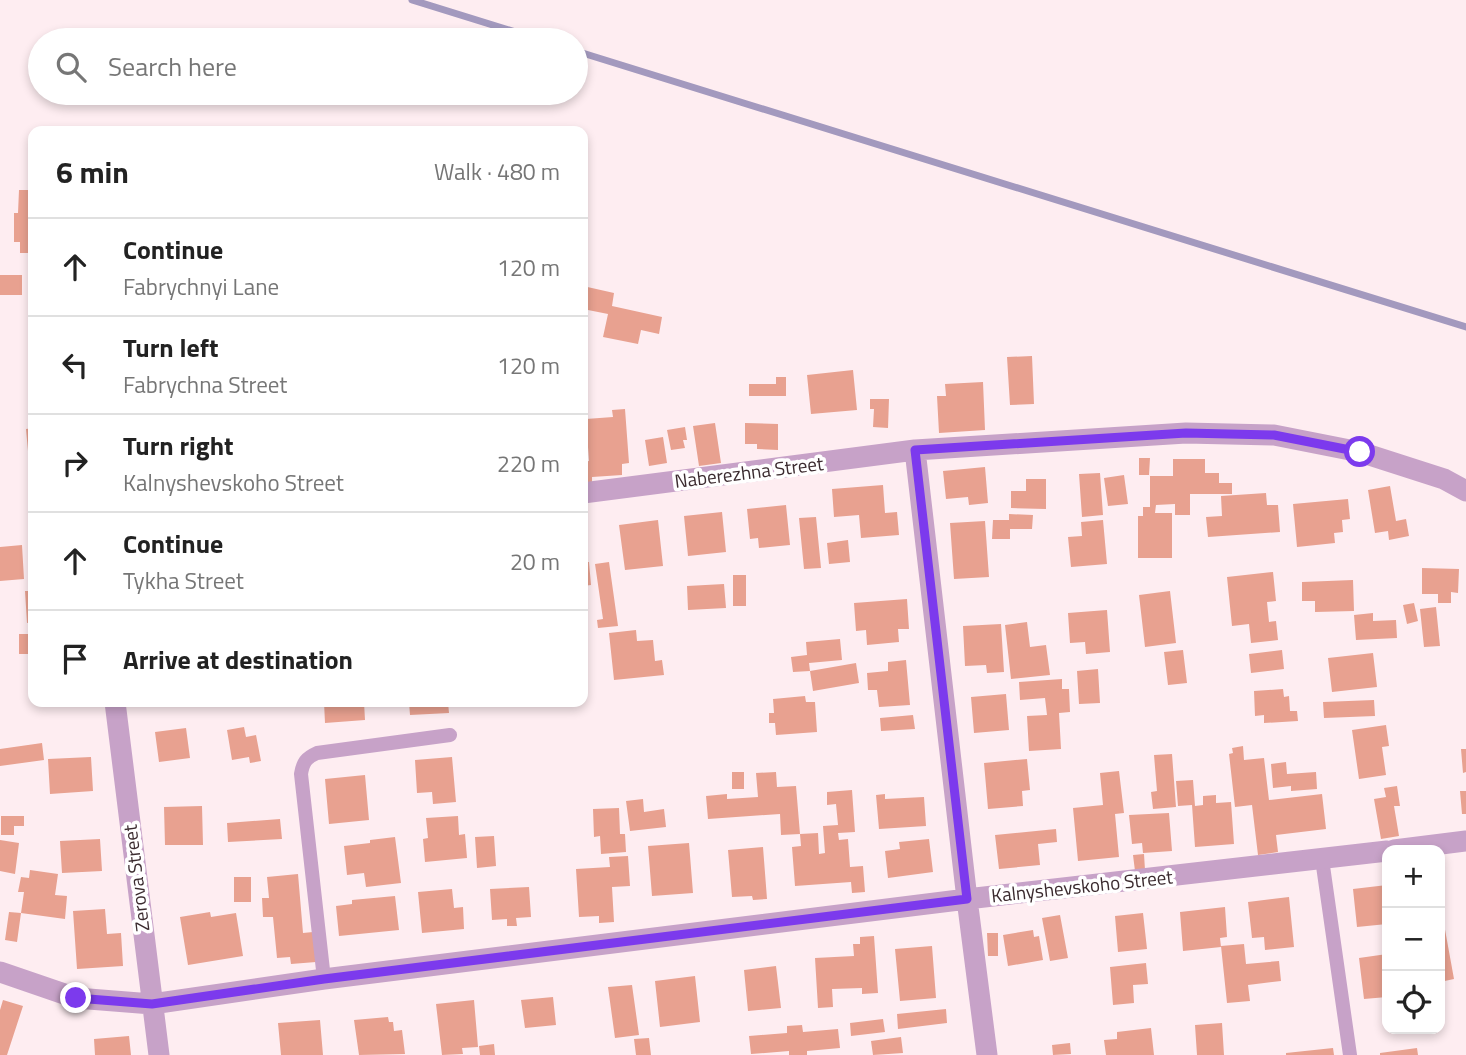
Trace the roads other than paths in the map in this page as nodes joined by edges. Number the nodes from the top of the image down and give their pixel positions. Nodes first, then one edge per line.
1 (915, 450) junction
2 (1466, 491) edge
3 (588, 492) edge
4 (116, 707) edge
5 (450, 735) dead end
6 (1466, 841) edge
7 (1434, 845) edge
8 (1382, 852) edge
9 (1322, 859) junction
10 (967, 899) junction
11 (0, 972) edge
12 (324, 979) junction
13 (152, 1004) junction
14 (159, 1055) edge
15 (987, 1055) edge
16 (1350, 1055) edge

1 - 2 street, Naberezhna Street
1 - 3 street, Naberezhna Street
1 - 10 street
4 - 13 street, Zerova Street
5 - 12 lane
6 - 7 street
8 - 9 street, Kalnyshevskoho Street
9 - 10 street, Kalnyshevskoho Street
9 - 16 lane
10 - 12 street, Kalnyshevskoho Street
10 - 15 street
11 - 13 street, Kalnyshevskoho Street
12 - 13 street, Kalnyshevskoho Street
13 - 14 street, Zerova Street

